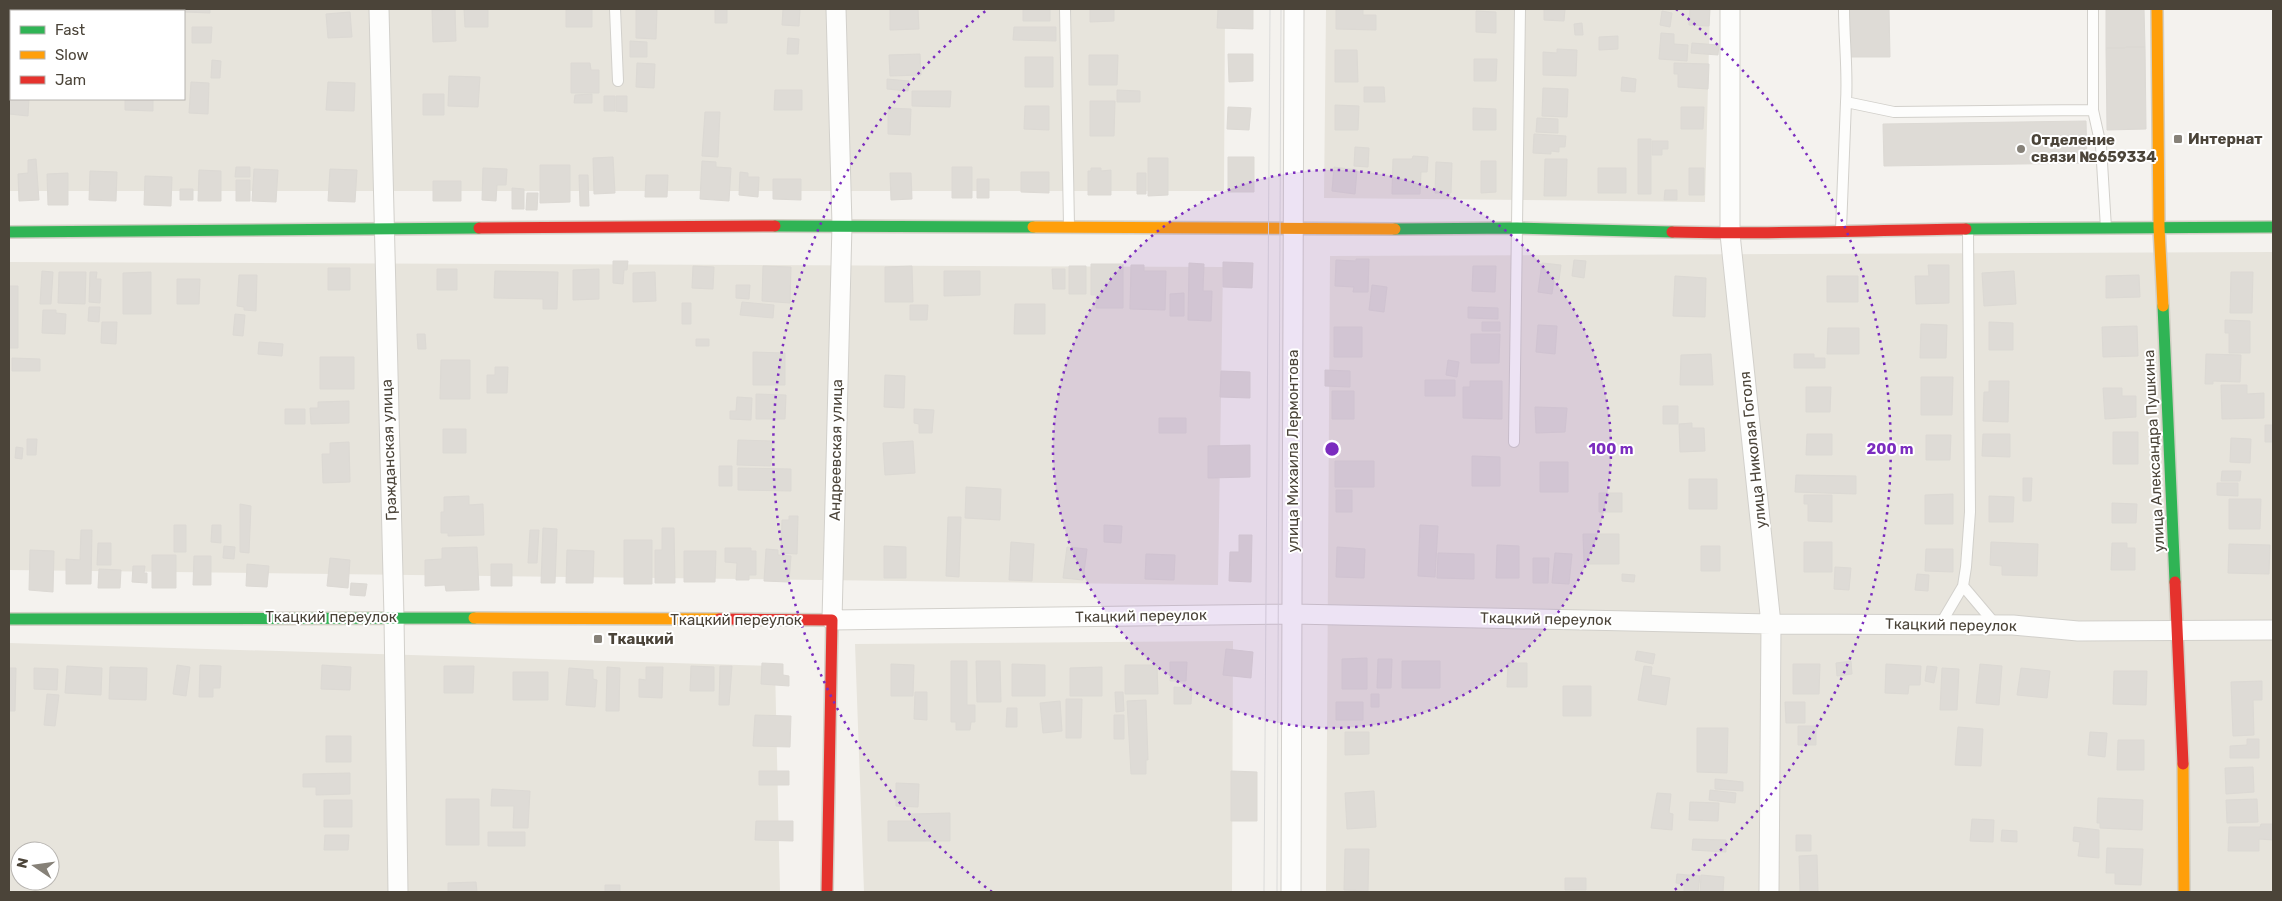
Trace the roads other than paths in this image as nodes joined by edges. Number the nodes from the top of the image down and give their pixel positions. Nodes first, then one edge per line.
1 (378, 9) edge
2 (615, 9) edge
3 (836, 9) edge
4 (1065, 9) edge
5 (1294, 9) edge
6 (1520, 9) edge
7 (1730, 9) edge
8 (1844, 9) edge
9 (2093, 9) edge
10 (2157, 9) edge
11 (618, 81) dead end
12 (1846, 102) junction
13 (2093, 110) junction
14 (842, 225) junction
15 (1069, 226) junction
16 (2159, 227) junction
17 (2273, 227) edge
18 (1517, 228) junction
19 (1294, 229) junction
20 (1968, 229) junction
21 (2106, 229) junction
22 (383, 230) junction
23 (1841, 230) junction
24 (9, 232) edge
25 (1730, 234) junction
26 (1514, 442) dead end
27 (1963, 586) junction
28 (1293, 614) junction
29 (394, 617) junction
30 (9, 619) edge
31 (832, 620) junction
32 (1771, 624) junction
33 (1940, 625) junction
34 (1996, 625) junction
35 (2177, 630) junction
36 (2273, 630) edge
37 (398, 892) edge
38 (827, 892) edge
39 (1291, 892) edge
40 (1769, 892) edge
41 (2184, 892) edge

1 - 22 street, Гражданская улица
2 - 11 lane
3 - 14 street, Андреевская улица
4 - 15 lane
5 - 19 street, улица Михаила Лермонтова
6 - 18 lane
7 - 25 street, улица Николая Гоголя
8 - 12 lane
9 - 13 lane
10 - 16 street, улица Александра Пушкина
12 - 13 lane
12 - 23 lane
13 - 21 lane
14 - 15 street
14 - 22 street
14 - 31 street, Андреевская улица
15 - 19 street
16 - 17 street
16 - 21 street
16 - 35 street, улица Александра Пушкина
18 - 19 street
18 - 25 street
18 - 26 lane
19 - 28 street, улица Михаила Лермонтова
20 - 21 street
20 - 23 street
20 - 27 lane
22 - 24 street
22 - 29 street, Гражданская улица
23 - 25 street
25 - 32 street, улица Николая Гоголя
27 - 33 lane
27 - 34 lane
28 - 31 street, Ткацкий переулок
28 - 32 street, Ткацкий переулок
28 - 39 street, улица Михаила Лермонтова
29 - 30 street, Ткацкий переулок
29 - 31 street, Ткацкий переулок
29 - 37 street, Гражданская улица
31 - 38 street, Андреевская улица
32 - 33 street, Ткацкий переулок
32 - 40 street, улица Николая Гоголя
33 - 34 street, Ткацкий переулок
34 - 35 street, Ткацкий переулок
35 - 36 street, Ткацкий переулок
35 - 41 street, улица Александра Пушкина

